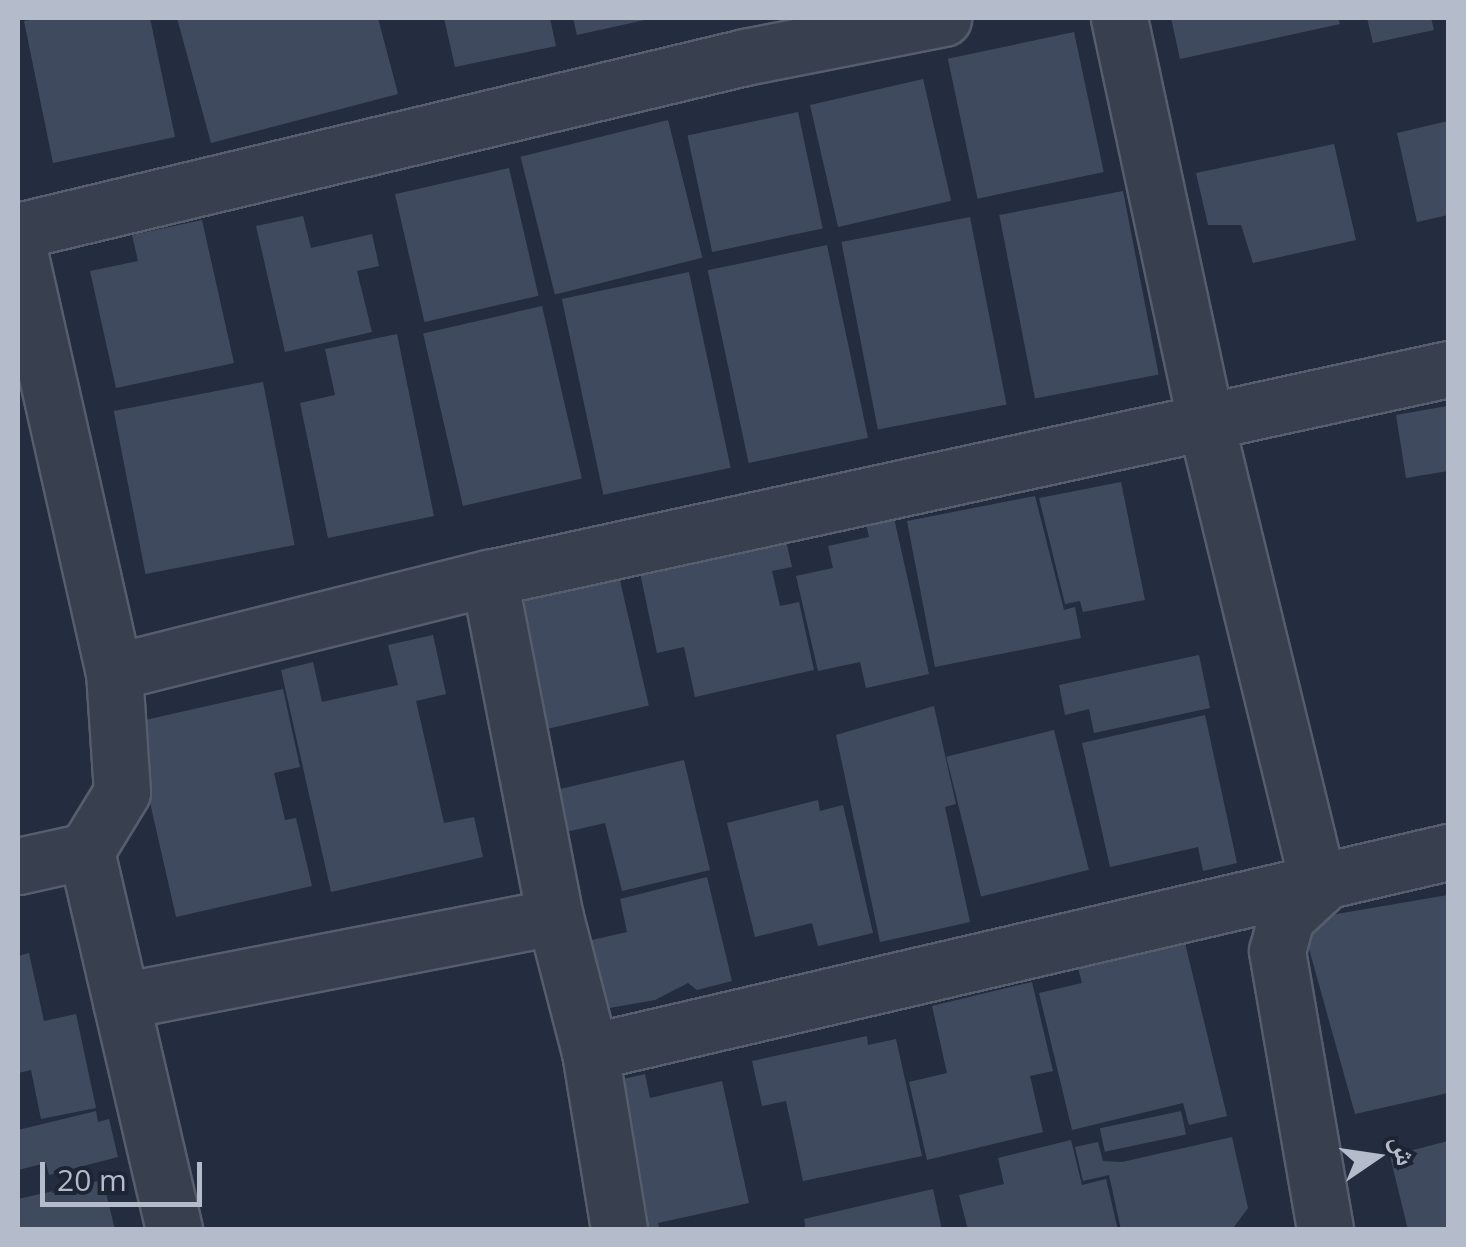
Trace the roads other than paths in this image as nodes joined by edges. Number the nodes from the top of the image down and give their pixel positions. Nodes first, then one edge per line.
1 (943, 18) edge
2 (1119, 18) edge
3 (740, 37) edge
4 (18, 231) edge
5 (18, 246) edge
6 (1448, 369) edge
7 (1205, 420) junction
8 (41, 440) edge
9 (489, 578) junction
10 (114, 672) junction
11 (86, 850) junction
12 (1448, 852) edge
13 (18, 866) edge
14 (1319, 887) junction
15 (555, 917) junction
16 (121, 1001) junction
17 (590, 1052) junction
18 (174, 1230) edge
19 (619, 1230) edge
20 (1324, 1230) edge

1 - 3 street
2 - 7 street
3 - 4 street
5 - 8 street
6 - 7 street
7 - 9 street
7 - 14 street
8 - 10 street
9 - 10 street
9 - 15 street
10 - 11 street
11 - 13 street
11 - 16 street
12 - 14 street
14 - 17 street
14 - 20 street
15 - 16 street
15 - 17 street
16 - 18 street
17 - 19 street

